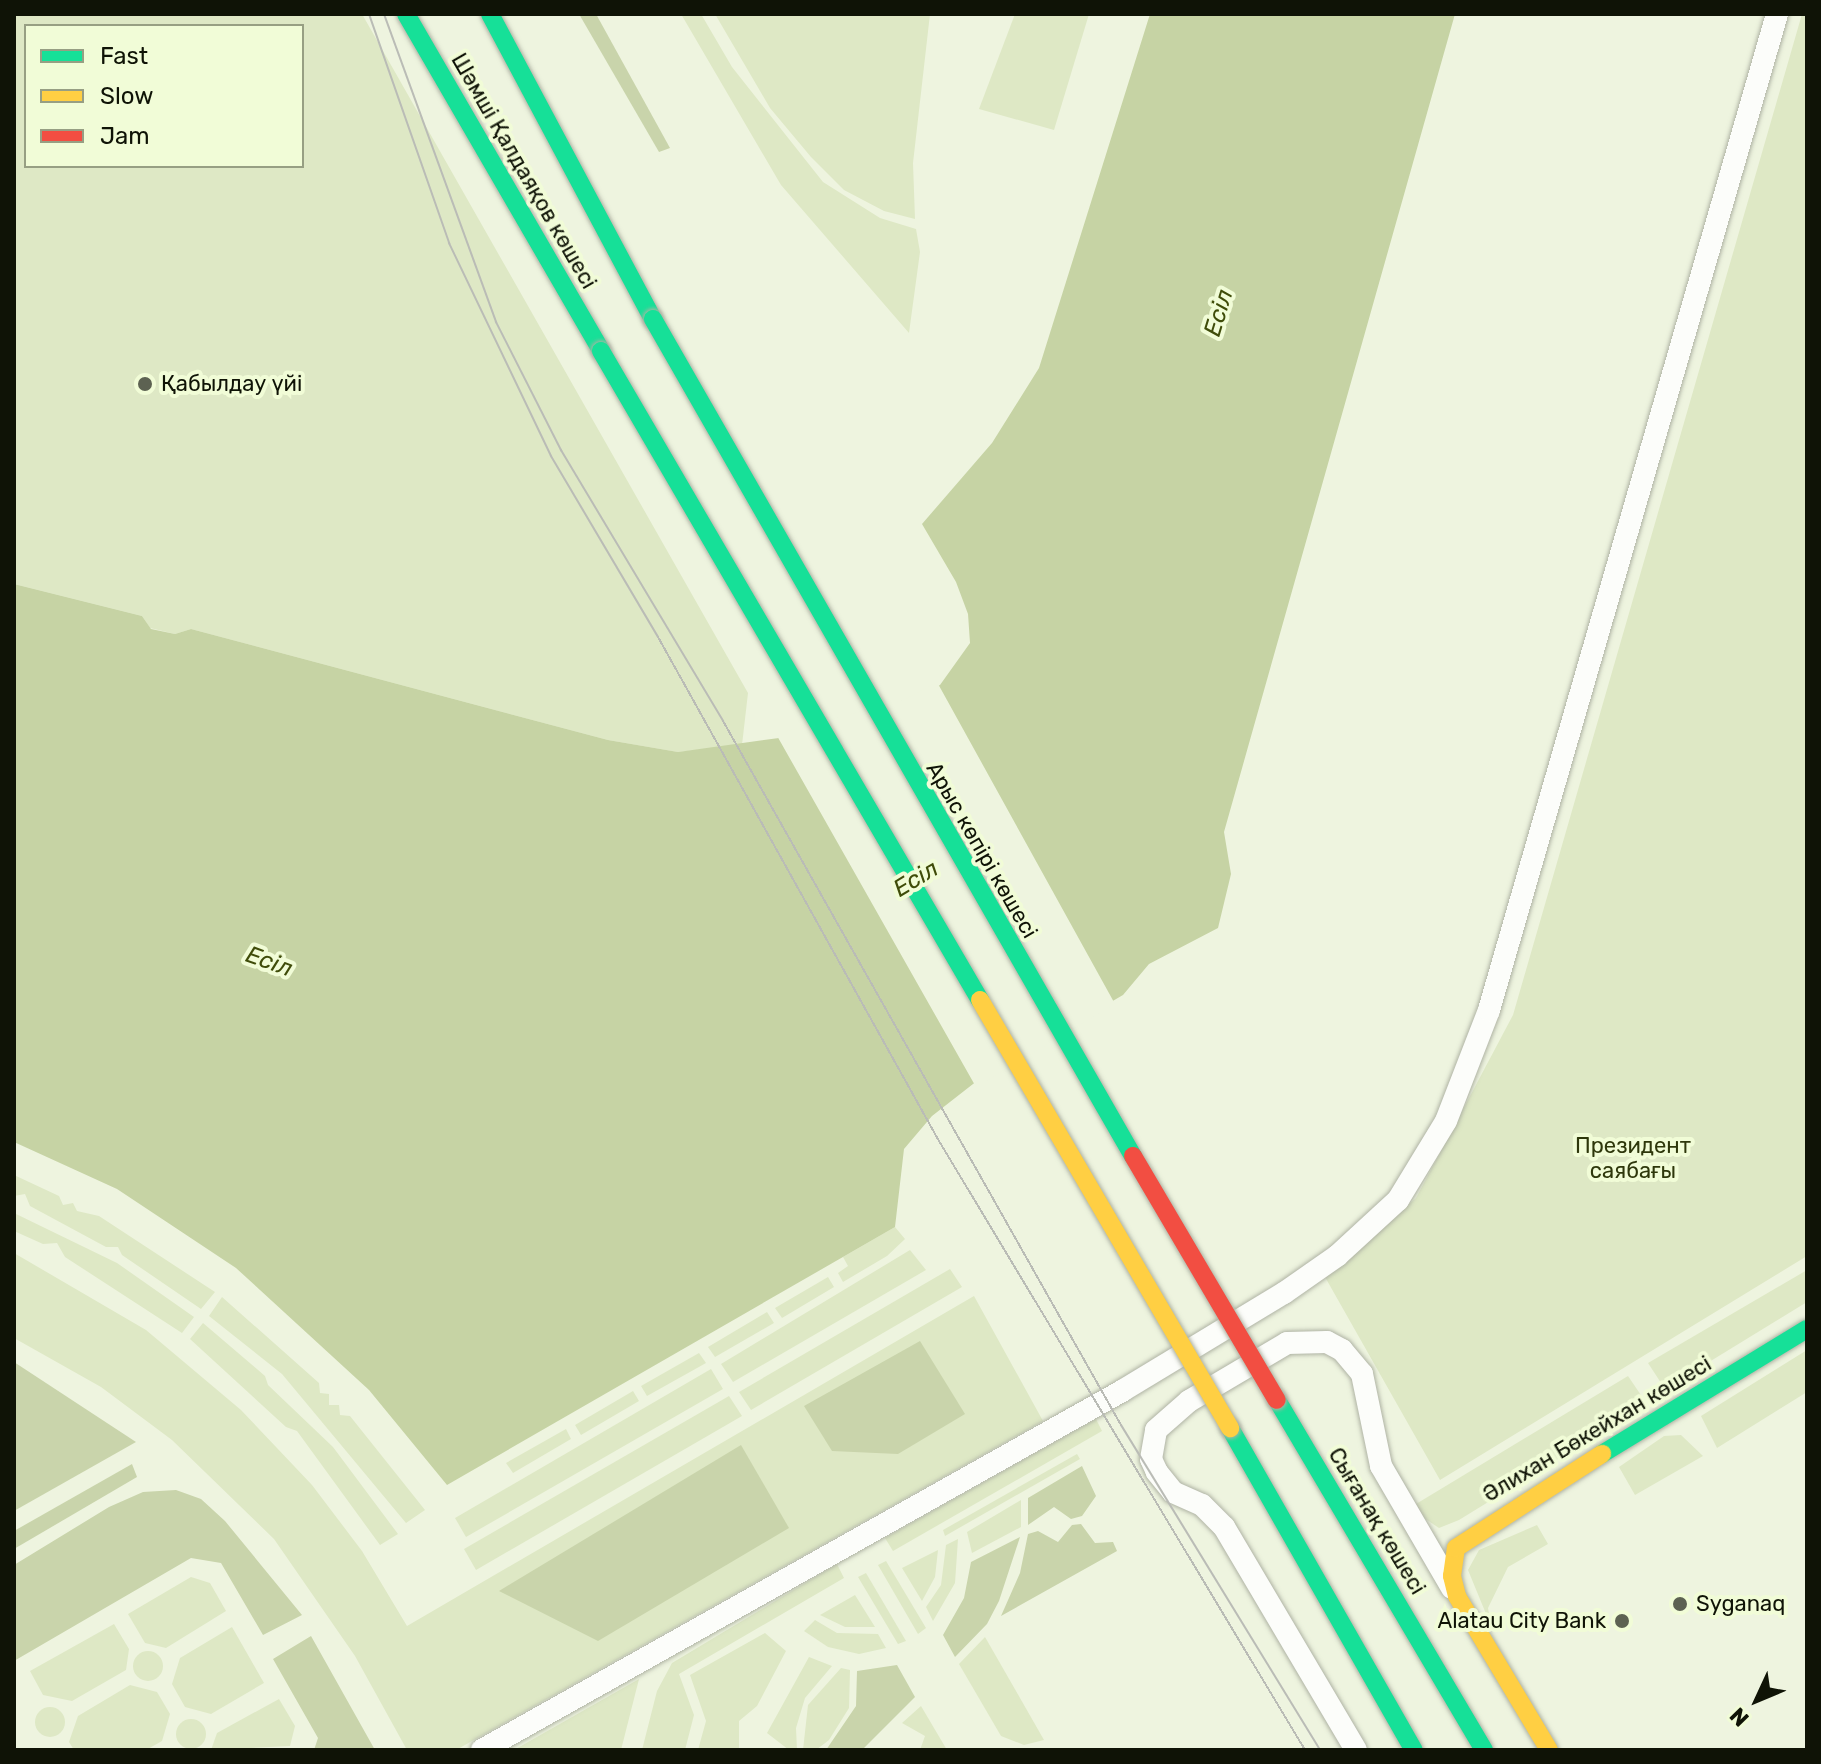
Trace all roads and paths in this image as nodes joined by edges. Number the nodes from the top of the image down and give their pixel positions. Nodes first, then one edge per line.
1 (406, 14) edge
2 (490, 14) edge
3 (1777, 14) edge
4 (653, 319) joint
5 (1807, 1329) edge
6 (1277, 1400) joint
7 (1457, 1596) junction
8 (482, 1750) edge
9 (1356, 1750) edge
10 (1414, 1750) edge
11 (1484, 1750) edge
12 (1549, 1750) edge

1 - 10 main road, Шәмші Қалдаяқов көшесі, bridge
2 - 4 main road, Шәмші Қалдаяқов көшесі
3 - 8 street
4 - 6 main road, Арыс көпірі көшесі, bridge
5 - 7 main road, Әлихан Бөкейхан көшесі
6 - 11 main road, Сығанақ көшесі
7 - 9 street
7 - 12 main road, Сығанақ көшесі

